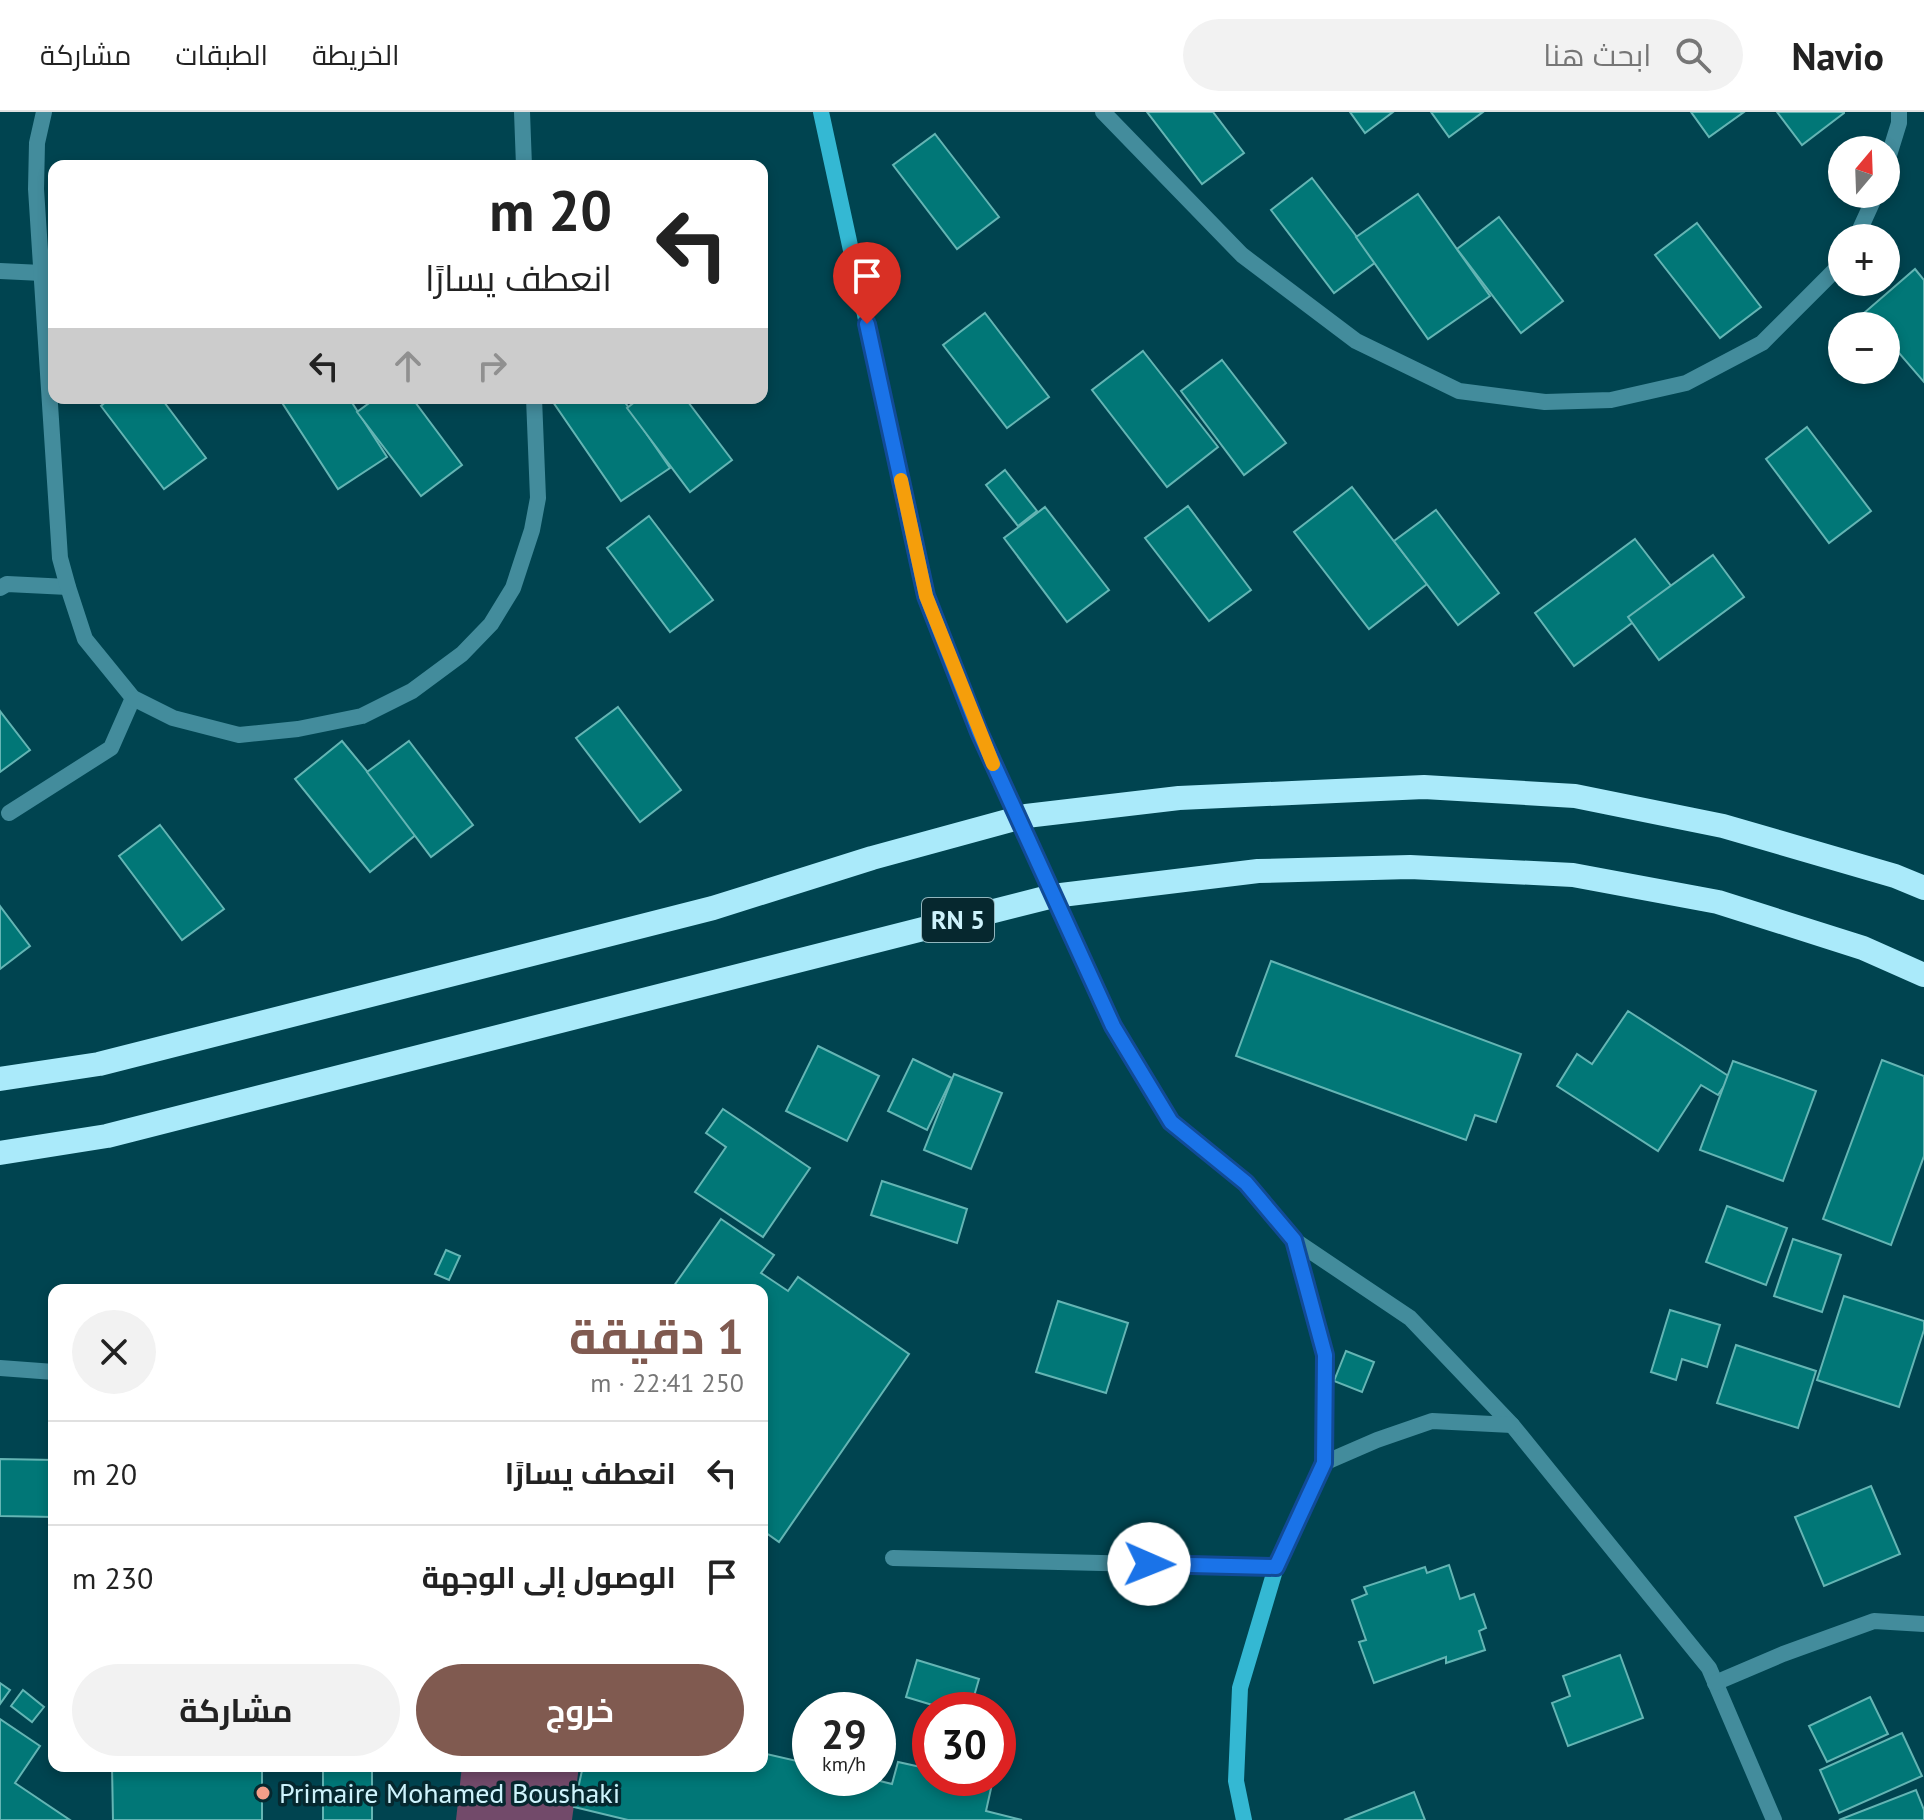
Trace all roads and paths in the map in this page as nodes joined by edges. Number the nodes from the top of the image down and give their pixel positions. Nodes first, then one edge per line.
1 (44, 112) edge
2 (522, 112) edge
3 (821, 112) edge
4 (1103, 112) edge
5 (1899, 112) edge
6 (1895, 136) edge
7 (524, 160) edge
8 (0, 271) edge
9 (42, 273) junction
10 (1828, 277) edge
11 (48, 368) edge
12 (50, 404) edge
13 (534, 404) edge
14 (68, 587) junction
15 (0, 588) edge
16 (133, 698) junction
17 (9, 813) dead end
18 (1924, 888) edge
19 (1924, 975) edge
20 (0, 1079) edge
21 (0, 1153) edge
22 (1294, 1240) junction
23 (0, 1368) edge
24 (48, 1372) edge
25 (1512, 1425) junction
26 (1324, 1463) junction
27 (893, 1558) dead end
28 (1276, 1567) junction
29 (1924, 1624) edge
30 (1715, 1683) junction
31 (1244, 1820) edge
32 (1774, 1820) edge

1 - 9 street
2 - 7 street
3 - 22 street, bridge
4 - 10 street
5 - 6 street
8 - 9 street
9 - 11 street
12 - 14 street
13 - 16 street
14 - 15 street
14 - 16 street
16 - 17 street
18 - 20 highway
19 - 21 highway, RN 5
22 - 25 street
22 - 26 street
23 - 24 street
25 - 26 street
25 - 30 street
26 - 28 street
27 - 28 street
28 - 31 street
29 - 30 street
30 - 32 street

